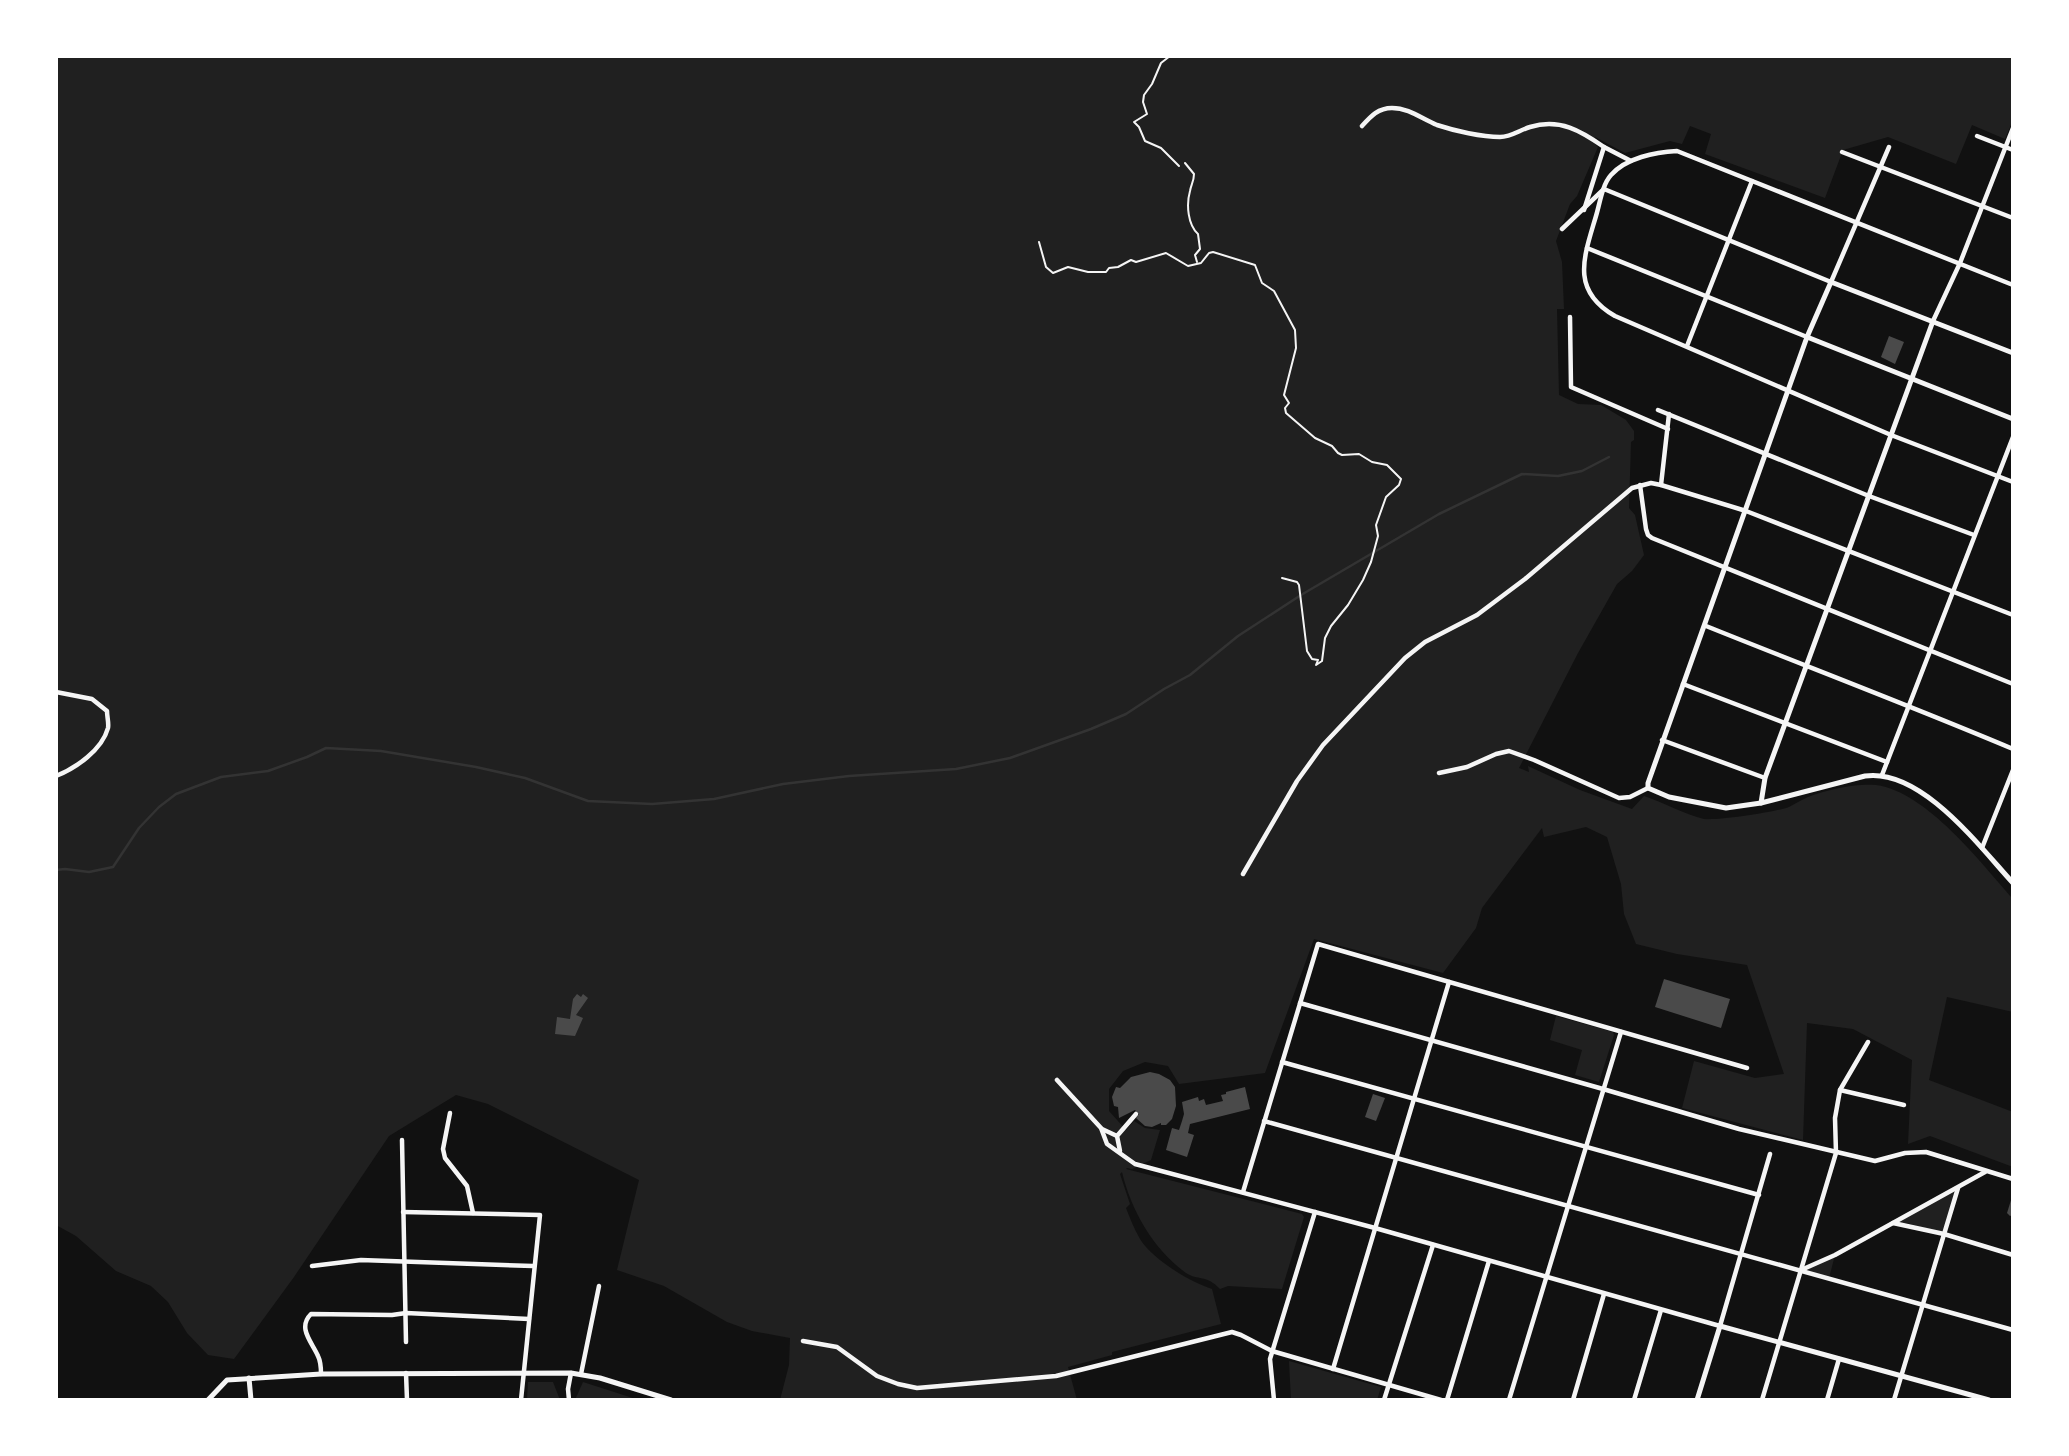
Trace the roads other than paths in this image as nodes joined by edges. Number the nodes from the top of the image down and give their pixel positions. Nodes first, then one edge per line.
1 (1362, 126) dead end
2 (2013, 128) edge
3 (1977, 136) dead end
4 (2005, 146) junction
5 (1604, 147) junction
6 (1889, 147) dead end
7 (2013, 150) edge
8 (1842, 152) dead end
9 (1632, 162) junction
10 (1880, 167) junction
11 (1752, 180) junction
12 (1604, 189) junction
13 (1983, 207) junction
14 (1583, 211) junction
15 (2013, 218) edge
16 (1856, 221) junction
17 (1562, 229) dead end
18 (1729, 239) junction
19 (1587, 248) junction
20 (1960, 262) junction
21 (1831, 282) junction
22 (2013, 285) edge
23 (1707, 296) junction
24 (1570, 317) dead end
25 (1933, 321) junction
26 (1807, 337) junction
27 (1687, 346) junction
28 (2013, 353) edge
29 (1912, 379) junction
30 (1788, 391) junction
31 (1658, 410) dead end
32 (1669, 414) junction
33 (2013, 419) edge
34 (1668, 429) junction
35 (1891, 435) junction
36 (2013, 437) edge
37 (1766, 453) junction
38 (1997, 476) junction
39 (2013, 482) edge
40 (1640, 485) junction
41 (1661, 485) junction
42 (1869, 496) junction
43 (1746, 511) junction
44 (1974, 535) junction
45 (1848, 552) junction
46 (1726, 567) junction
47 (1953, 592) junction
48 (1827, 610) junction
49 (2013, 615) edge
50 (1706, 626) junction
51 (1930, 651) junction
52 (1806, 666) junction
53 (1683, 684) junction
54 (2013, 684) edge
55 (56, 692) edge
56 (1909, 705) junction
57 (1785, 722) junction
58 (1662, 740) junction
59 (2013, 749) edge
60 (1887, 762) junction
61 (2013, 771) edge
62 (1439, 773) dead end
63 (1882, 775) junction
64 (56, 776) edge
65 (1765, 778) junction
66 (1648, 788) junction
67 (1761, 803) junction
68 (1982, 849) junction
69 (1242, 874) dead end
70 (2013, 883) edge
71 (1449, 982) junction
72 (1300, 1003) junction
73 (1621, 1031) junction
74 (1431, 1041) junction
75 (1868, 1042) dead end
76 (1282, 1062) junction
77 (1746, 1068) dead end
78 (1057, 1080) dead end
79 (1603, 1089) junction
80 (1840, 1090) junction
81 (1414, 1099) junction
82 (1904, 1105) dead end
83 (450, 1113) dead end
84 (1136, 1114) dead end
85 (1264, 1121) junction
86 (1101, 1128) junction
87 (1117, 1136) junction
88 (402, 1140) dead end
89 (1586, 1147) junction
90 (1120, 1152) junction
91 (1836, 1153) junction
92 (1770, 1154) dead end
93 (1396, 1158) junction
94 (1986, 1172) junction
95 (2013, 1179) edge
96 (1958, 1188) junction
97 (1243, 1192) junction
98 (1759, 1195) junction
99 (1568, 1207) junction
100 (402, 1212) junction
101 (1315, 1212) junction
102 (473, 1213) junction
103 (1893, 1223) junction
104 (1375, 1228) junction
105 (1944, 1234) junction
106 (1433, 1245) junction
107 (1741, 1255) junction
108 (2013, 1255) edge
109 (1489, 1261) junction
110 (405, 1263) junction
111 (312, 1266) dead end
112 (533, 1266) junction
113 (1801, 1271) junction
114 (1546, 1278) junction
115 (599, 1286) dead end
116 (1604, 1294) junction
117 (1923, 1305) junction
118 (1661, 1310) junction
119 (406, 1313) junction
120 (529, 1319) junction
121 (1720, 1326) junction
122 (2013, 1330) edge
123 (803, 1341) dead end
124 (406, 1342) dead end
125 (1778, 1343) junction
126 (1272, 1352) junction
127 (1839, 1359) junction
128 (1333, 1369) junction
129 (406, 1373) junction
130 (524, 1373) junction
131 (570, 1373) junction
132 (321, 1374) junction
133 (581, 1374) junction
134 (1902, 1375) junction
135 (249, 1378) junction
136 (1389, 1385) junction
137 (208, 1400) edge
138 (251, 1400) edge
139 (407, 1400) edge
140 (521, 1400) edge
141 (569, 1400) edge
142 (671, 1400) edge
143 (1274, 1400) edge
144 (1384, 1400) edge
145 (1441, 1400) edge
146 (1447, 1400) edge
147 (1509, 1400) edge
148 (1573, 1400) edge
149 (1634, 1400) edge
150 (1697, 1400) edge
151 (1762, 1400) edge
152 (1827, 1400) edge
153 (1894, 1400) edge
154 (1989, 1400) edge

1 - 5 street
2 - 4 street
3 - 4 street
4 - 7 street
4 - 13 street
5 - 9 street
5 - 14 street
6 - 10 street
8 - 10 street
9 - 11 street
9 - 12 street
10 - 13 street
10 - 16 street
11 - 16 street
11 - 18 street
12 - 14 street
12 - 18 street
12 - 19 street
13 - 15 street
13 - 20 street
14 - 17 street
16 - 20 street
16 - 21 street
18 - 21 street
18 - 23 street
19 - 23 street
19 - 27 street
20 - 22 street
20 - 25 street
21 - 25 street
21 - 26 street
23 - 26 street
23 - 27 street
24 - 34 street
25 - 28 street
25 - 29 street
26 - 29 street
26 - 30 street
27 - 30 street
29 - 33 street
29 - 35 street
30 - 35 street
30 - 37 street
31 - 32 street
32 - 34 street
32 - 37 street
34 - 41 street
35 - 38 street
35 - 42 street
36 - 38 street
37 - 42 street
37 - 43 street
38 - 39 street
38 - 44 street
40 - 41 street
40 - 46 street
40 - 69 street
41 - 43 street
42 - 44 street
42 - 45 street
43 - 45 street
43 - 46 street
44 - 47 street
45 - 47 street
45 - 48 street
46 - 48 street
46 - 50 street
47 - 49 street
47 - 51 street
48 - 51 street
48 - 52 street
50 - 52 street
50 - 53 street
51 - 54 street
51 - 56 street
52 - 56 street
52 - 57 street
53 - 57 street
53 - 58 street
55 - 64 street
56 - 59 street
56 - 60 street
57 - 60 street
57 - 65 street
58 - 65 street
58 - 66 street
60 - 63 street
61 - 68 street
62 - 66 street
63 - 67 street
63 - 68 street
65 - 67 street
66 - 67 street
68 - 70 street
71 - 72 street
71 - 73 street
71 - 74 street
72 - 74 street
72 - 76 street
73 - 77 street
73 - 79 street
74 - 79 street
74 - 81 street
75 - 80 street
76 - 81 street
76 - 85 street
78 - 86 street
79 - 89 street
79 - 91 street
80 - 82 street
80 - 91 street
81 - 89 street
81 - 93 street
83 - 102 street
84 - 87 street
85 - 93 street
85 - 97 street
86 - 87 street
86 - 90 street
87 - 90 street
88 - 100 street
89 - 98 street
89 - 99 street
90 - 97 street
91 - 94 street
91 - 113 street
92 - 98 street
93 - 99 street
93 - 104 street
94 - 95 street
94 - 96 street
96 - 103 street
96 - 105 street
97 - 101 street
98 - 107 street
99 - 107 street
99 - 114 street
100 - 102 street
100 - 110 street
101 - 104 street
101 - 126 street
102 - 112 street
103 - 105 street
103 - 113 street
104 - 106 street
104 - 128 street
105 - 108 street
105 - 117 street
106 - 109 street
106 - 136 street
107 - 113 street
107 - 121 street
109 - 114 street
109 - 146 street
110 - 111 street
110 - 112 street
110 - 119 street
112 - 120 street
113 - 117 street
113 - 125 street
114 - 116 street
114 - 147 street
115 - 133 street
116 - 118 street
116 - 148 street
117 - 122 street
117 - 134 street
118 - 121 street
118 - 149 street
119 - 120 street
119 - 124 street
119 - 132 street
120 - 130 street
121 - 125 street
121 - 150 street
123 - 126 street
125 - 127 street
125 - 151 street
126 - 128 street
126 - 143 street
127 - 134 street
127 - 152 street
128 - 136 street
129 - 130 street
129 - 132 street
129 - 139 street
130 - 131 street
130 - 140 street
131 - 133 street
131 - 141 street
132 - 135 street
133 - 142 street
134 - 153 street
134 - 154 street
135 - 137 street
135 - 138 street
136 - 144 street
136 - 145 street

